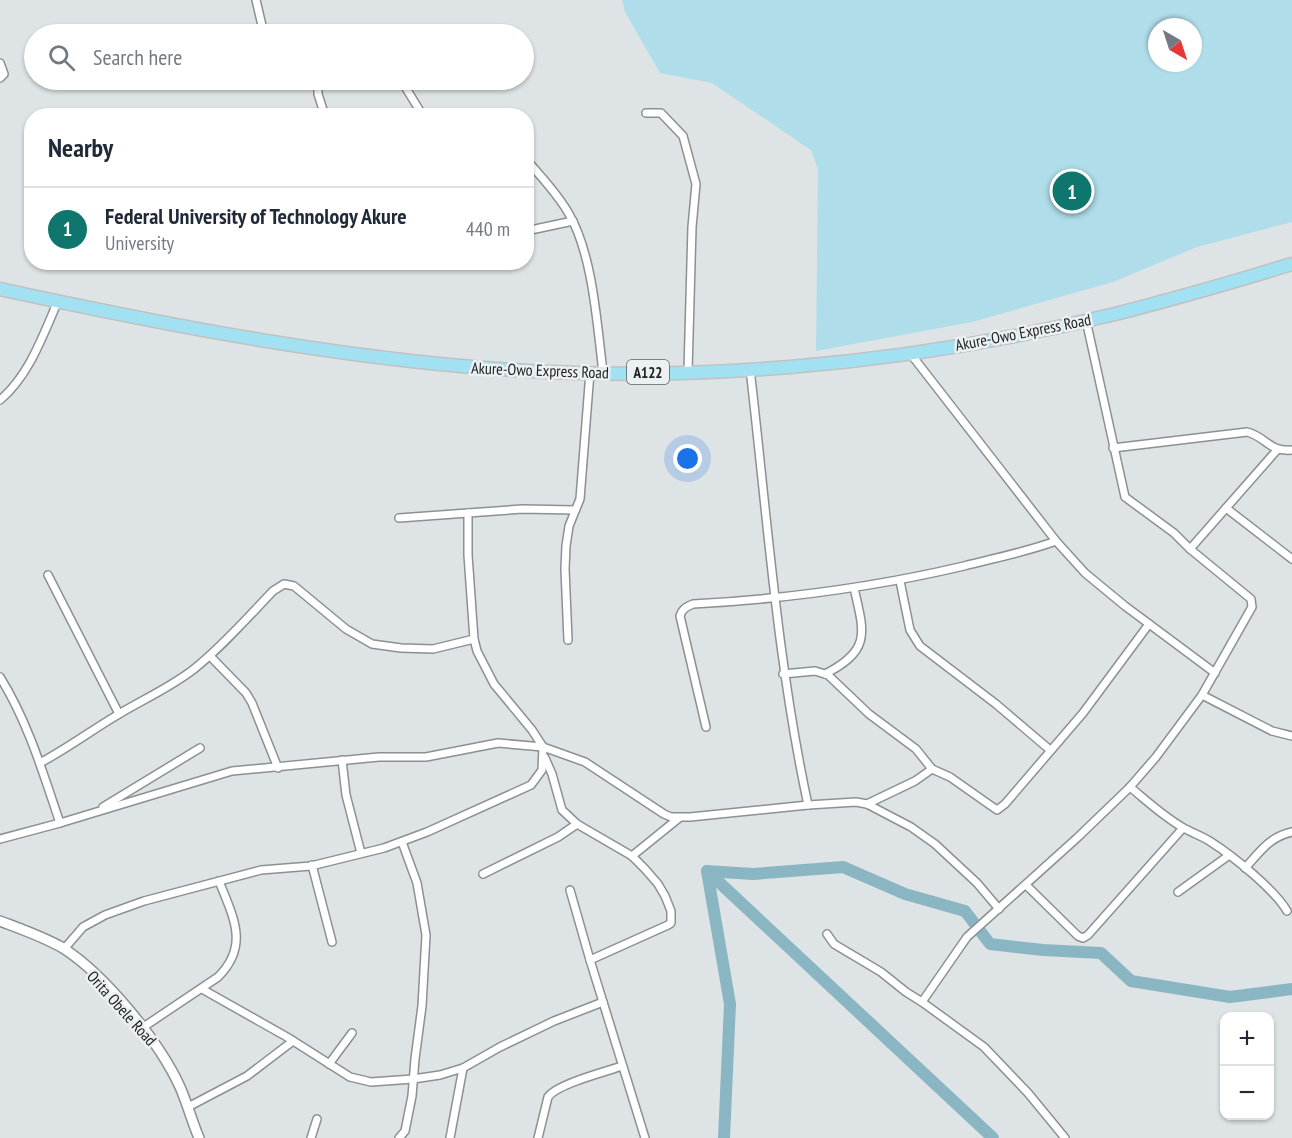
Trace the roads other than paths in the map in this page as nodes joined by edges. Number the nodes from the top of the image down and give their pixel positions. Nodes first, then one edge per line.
1 (256, 0) edge
2 (262, 24) edge
3 (0, 63) edge
4 (0, 78) edge
5 (318, 90) edge
6 (407, 90) edge
7 (322, 108) edge
8 (418, 108) edge
9 (646, 113) dead end
10 (534, 169) edge
11 (573, 221) junction
12 (534, 229) edge
13 (1292, 264) edge
14 (0, 289) edge
15 (58, 302) junction
16 (1086, 320) junction
17 (910, 352) junction
18 (750, 369) junction
19 (688, 371) junction
20 (597, 372) junction
21 (0, 400) edge
22 (1113, 448) junction
23 (1277, 450) junction
24 (1292, 450) edge
25 (1226, 508) junction
26 (574, 510) junction
27 (468, 513) junction
28 (399, 518) dead end
29 (1056, 541) junction
30 (1190, 549) junction
31 (1292, 559) edge
32 (48, 575) dead end
33 (900, 581) junction
34 (854, 588) junction
35 (775, 598) junction
36 (1149, 624) junction
37 (474, 639) junction
38 (568, 640) dead end
39 (210, 656) junction
40 (1215, 673) junction
41 (783, 674) junction
42 (825, 674) junction
43 (0, 677) edge
44 (1202, 695) junction
45 (119, 714) junction
46 (706, 727) dead end
47 (1292, 736) edge
48 (201, 748) dead end
49 (1050, 750) junction
50 (543, 751) junction
51 (342, 760) junction
52 (40, 763) junction
53 (278, 768) junction
54 (932, 769) junction
55 (1130, 787) junction
56 (867, 804) junction
57 (807, 805) junction
58 (94, 813) junction
59 (679, 818) junction
60 (60, 823) junction
61 (577, 824) junction
62 (1184, 828) junction
63 (1292, 832) edge
64 (0, 839) edge
65 (402, 842) junction
66 (361, 853) junction
67 (632, 856) junction
68 (1228, 856) junction
69 (312, 865) junction
70 (1245, 868) junction
71 (483, 874) dead end
72 (219, 881) junction
73 (1026, 885) junction
74 (570, 890) dead end
75 (1178, 892) dead end
76 (999, 909) junction
77 (1287, 911) dead end
78 (0, 921) edge
79 (827, 934) dead end
80 (332, 942) dead end
81 (64, 949) junction
82 (590, 960) junction
83 (202, 989) junction
84 (603, 1002) junction
85 (922, 1002) junction
86 (142, 1028) junction
87 (352, 1033) dead end
88 (293, 1041) junction
89 (329, 1064) junction
90 (622, 1066) junction
91 (463, 1068) junction
92 (413, 1079) junction
93 (188, 1107) junction
94 (317, 1119) dead end
95 (402, 1137) edge
96 (199, 1138) edge
97 (311, 1138) edge
98 (450, 1138) edge
99 (538, 1138) edge
100 (645, 1138) edge
101 (1065, 1138) edge

1 - 2 street
3 - 4 street
5 - 7 street
6 - 8 street
9 - 19 street
10 - 11 street
11 - 12 street
11 - 20 street
13 - 16 highway, Akure-Owo Express Road / A122
14 - 15 highway, Akure-Owo Express Road / A122
15 - 20 highway, Akure-Owo Express Road / A122
15 - 21 street
16 - 17 highway, Akure-Owo Express Road / A122
16 - 22 street
17 - 18 highway, Akure-Owo Express Road / A122
17 - 29 street
18 - 19 highway, Akure-Owo Express Road / A122
18 - 35 street
19 - 20 highway, Akure-Owo Express Road / A122
20 - 26 street
22 - 23 street
22 - 30 street
23 - 24 street
23 - 25 street
25 - 30 street
25 - 31 street
26 - 27 street
26 - 38 street
27 - 28 street
27 - 37 street
29 - 33 street
29 - 36 street
30 - 40 street
32 - 45 street
33 - 34 street
33 - 49 street
34 - 35 street
34 - 42 street
35 - 41 street
35 - 46 street
36 - 40 street
36 - 49 street
37 - 39 street
37 - 50 street
39 - 45 street
39 - 53 street
40 - 44 street
41 - 42 street
41 - 57 street
42 - 54 street
43 - 52 street
44 - 47 street
44 - 55 street
45 - 52 street
48 - 58 street
49 - 54 street
50 - 51 street
50 - 59 street
50 - 61 street
50 - 65 street
51 - 53 street
51 - 66 street
52 - 60 street
53 - 58 street
54 - 56 street
55 - 62 street
55 - 73 street
56 - 57 street
56 - 76 street
57 - 59 street
58 - 60 street
59 - 67 street
60 - 64 street
61 - 67 street
61 - 71 street
62 - 68 street
62 - 73 street
63 - 70 street
65 - 66 street
65 - 92 street
66 - 69 street
67 - 82 street
68 - 70 street
68 - 75 street
69 - 72 street
69 - 80 street
70 - 77 street
72 - 81 street
72 - 83 street
73 - 76 street
74 - 82 street
76 - 85 street
78 - 81 main road, Orita Obele Road
79 - 85 street
81 - 86 main road, Orita Obele Road
82 - 84 street
83 - 86 street
83 - 88 street
84 - 90 street
84 - 91 street
85 - 101 street
86 - 93 main road, Orita Obele Road
87 - 89 street
88 - 89 street
88 - 93 street
89 - 92 street
90 - 99 street
90 - 100 street
91 - 92 street
91 - 98 street
92 - 95 street
93 - 96 main road, Orita Obele Road
94 - 97 street

